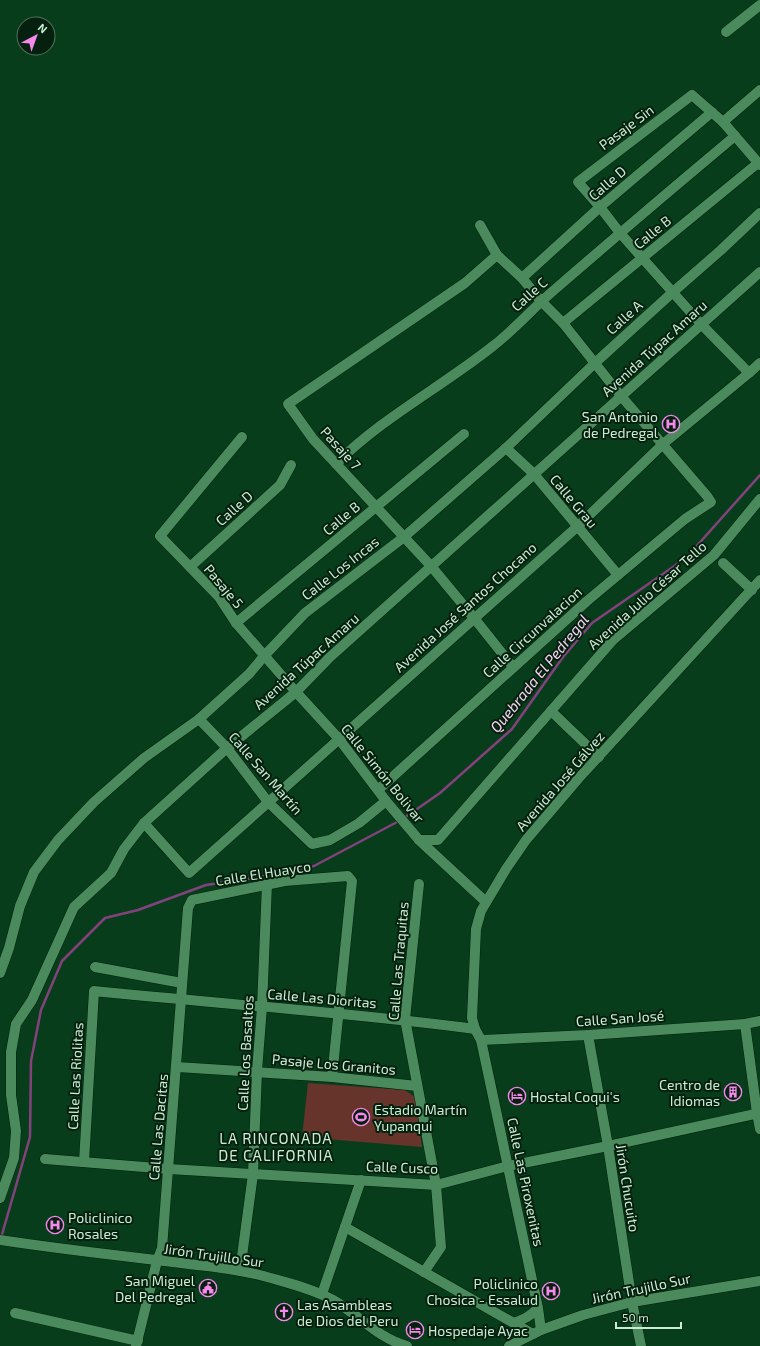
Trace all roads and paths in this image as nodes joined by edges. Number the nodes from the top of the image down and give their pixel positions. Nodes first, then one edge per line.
1 (760, 5) edge
2 (726, 32) dead end
3 (760, 90) edge
4 (712, 112) junction
5 (722, 122) junction
6 (735, 136) junction
7 (759, 164) edge
8 (600, 206) junction
9 (760, 213) edge
10 (480, 225) dead end
11 (620, 233) junction
12 (497, 255) junction
13 (642, 258) junction
14 (760, 272) edge
15 (522, 278) junction
16 (673, 292) junction
17 (541, 301) junction
18 (563, 323) junction
19 (701, 324) junction
20 (595, 362) junction
21 (760, 363) edge
22 (749, 373) junction
23 (621, 396) junction
24 (464, 434) dead end
25 (242, 437) dead end
26 (663, 444) junction
27 (506, 448) junction
28 (336, 464) junction
29 (291, 465) dead end
30 (534, 474) junction
31 (760, 499) edge
32 (377, 506) junction
33 (578, 526) junction
34 (404, 537) junction
35 (723, 563) dead end
36 (431, 566) junction
37 (190, 567) junction
38 (618, 575) junction
39 (760, 580) edge
40 (752, 590) junction
41 (474, 618) junction
42 (236, 623) junction
43 (265, 655) junction
44 (513, 667) junction
45 (296, 692) junction
46 (551, 711) junction
47 (199, 719) junction
48 (339, 739) junction
49 (227, 748) junction
50 (599, 757) junction
51 (378, 790) junction
52 (386, 800) junction
53 (268, 802) junction
54 (144, 823) junction
55 (419, 840) junction
56 (267, 884) junction
57 (419, 884) dead end
58 (486, 902) junction
59 (188, 908) joint
60 (95, 967) dead end
61 (0, 974) edge
62 (182, 983) junction
63 (94, 991) joint
64 (181, 1000) junction
65 (262, 1007) junction
66 (339, 1014) junction
67 (404, 1020) junction
68 (760, 1021) edge
69 (745, 1024) junction
70 (475, 1029) junction
71 (588, 1035) junction
72 (481, 1040) junction
73 (177, 1067) junction
74 (257, 1071) junction
75 (332, 1077) junction
76 (417, 1086) junction
77 (758, 1113) edge
78 (760, 1129) edge
79 (608, 1146) junction
80 (45, 1159) dead end
81 (84, 1162) junction
82 (508, 1166) junction
83 (169, 1169) junction
84 (253, 1174) junction
85 (361, 1180) junction
86 (436, 1185) junction
87 (0, 1198) edge
88 (345, 1227) junction
89 (0, 1240) edge
90 (157, 1260) junction
91 (240, 1271) junction
92 (424, 1272) junction
93 (760, 1281) edge
94 (322, 1294) junction
95 (632, 1302) junction
96 (538, 1308) junction
97 (15, 1313) dead end
98 (514, 1323) junction
99 (537, 1332) junction
100 (137, 1344) edge
101 (406, 1346) edge
102 (509, 1346) edge
103 (640, 1346) edge

1 - 2 street
3 - 5 street
4 - 5 street
4 - 8 street, Calle D
4 - 8 street, Pasaje Sin
5 - 6 street
6 - 7 street
6 - 11 street, Calle C
7 - 13 street, Calle B
8 - 11 street
8 - 15 street, Calle D
9 - 16 street, Calle A
10 - 12 street
11 - 13 street
11 - 17 street, Calle C
12 - 15 street
12 - 28 street, Pasaje 7
13 - 16 street
13 - 18 street, Calle B
14 - 19 street, Avenida Túpac Amaru
15 - 17 street
16 - 19 street
16 - 20 street, Calle A
17 - 18 street
17 - 28 street, Calle C
18 - 20 street
19 - 22 street
19 - 23 street, Avenida Túpac Amaru
20 - 23 street
20 - 27 street, Calle A
21 - 22 street, Avenida José Santos Chocano
22 - 26 street, Avenida José Santos Chocano
23 - 26 street
23 - 30 street, Avenida Túpac Amaru
24 - 32 street, Calle B
25 - 37 street, Pasaje 5
26 - 33 street, Avenida José Santos Chocano
26 - 38 street, Calle Circunvalacion
27 - 30 street, Calle Grau
27 - 34 street, Calle Los Incas
28 - 32 street, Pasaje 7
29 - 37 street, Calle D
30 - 33 street, Calle Grau
30 - 36 street, Avenida Túpac Amaru
31 - 46 street, Avenida Julio César Tello
32 - 34 street, Pasaje 7
32 - 42 street, Calle B
33 - 38 street, Calle Grau
33 - 41 street, Avenida José Santos Chocano
34 - 36 street, Pasaje 7
34 - 43 street, Calle Los Incas
35 - 40 street
36 - 41 street, Pasaje 7
36 - 45 street, Avenida Túpac Amaru
37 - 42 street, Pasaje 5
38 - 44 street, Calle Circunvalacion
39 - 40 street, Avenida José Gálvez
40 - 50 street, Avenida José Gálvez
41 - 44 street, Pasaje 7
41 - 48 street, Avenida José Santos Chocano
42 - 43 street, Pasaje 5
43 - 45 street, Calle Simón Bolivar
43 - 47 street, Calle Los Incas
44 - 51 street, Calle Circunvalacion
45 - 48 street, Calle Simón Bolivar
45 - 49 street, Avenida Túpac Amaru
46 - 50 street
46 - 55 street, Avenida Julio César Tello
47 - 49 street, Calle San Martín
47 - 61 street, Calle Los Incas
48 - 51 street, Calle Simón Bolivar
48 - 53 street, Avenida José Santos Chocano
49 - 53 street, Calle San Martín
49 - 54 street, Avenida Túpac Amaru
50 - 58 street, Avenida José Gálvez
51 - 52 street, Calle Simón Bolivar
52 - 53 street, Calle San Martín
52 - 55 street, Calle Simón Bolivar
53 - 54 street, Avenida José Santos Chocano
54 - 87 street, Avenida Túpac Amaru
55 - 58 street, Calle Simón Bolivar
56 - 59 street, Calle El Huayco
56 - 65 street, Calle Los Basaltos
56 - 66 street, Calle El Huayco
57 - 67 street, Calle Las Traquitas
58 - 70 street, Avenida José Gálvez
59 - 62 street, Calle Las Dacitas
60 - 62 street
62 - 64 street, Calle Las Dacitas
63 - 64 street, Calle Las Dioritas
63 - 81 street, Calle Las Riolitas
64 - 65 street, Calle Las Dioritas
64 - 73 street, Calle Las Dacitas
65 - 66 street, Calle Las Dioritas
65 - 74 street, Calle Los Basaltos
66 - 67 street, Calle Las Dioritas
66 - 75 street
67 - 70 street, Calle Las Dioritas
67 - 76 street, Calle Las Traquitas
68 - 69 street, Calle San José
69 - 71 street, Calle San José
69 - 77 street
70 - 72 street, Avenida José Gálvez
71 - 72 street, Calle San José
71 - 79 street, Jirón Chucuito
72 - 82 street, Calle Las Piroxenitas
73 - 74 street, Pasaje Los Granitos
73 - 83 street, Calle Las Dacitas
74 - 75 street, Pasaje Los Granitos
74 - 84 street, Calle Los Basaltos
75 - 76 street, Pasaje Los Granitos
76 - 86 street, Calle Las Traquitas
77 - 78 street
77 - 79 street, Calle Cusco
79 - 82 street, Calle Cusco
79 - 95 street, Jirón Chucuito
80 - 81 street, Calle Cusco
81 - 83 street, Calle Cusco
82 - 86 street, Calle Cusco
82 - 96 street, Calle Las Piroxenitas
83 - 84 street, Calle Cusco
83 - 90 street, Calle Las Dacitas
84 - 85 street, Calle Cusco
84 - 91 street, Calle Los Basaltos
85 - 86 street, Calle Cusco
85 - 88 street
86 - 92 street, Calle Las Traquitas
88 - 92 street
88 - 94 street
89 - 90 street, Jirón Trujillo Sur
90 - 91 street, Jirón Trujillo Sur
90 - 100 street, Calle Las Dacitas
91 - 94 street, Jirón Trujillo Sur
92 - 98 street
93 - 95 street, Jirón Trujillo Sur
94 - 101 street, Jirón Trujillo Sur
95 - 99 street, Jirón Trujillo Sur
95 - 103 street, Jirón Chucuito
96 - 98 street
96 - 99 street, Calle Las Piroxenitas
97 - 100 street
98 - 99 street
99 - 102 street, Jirón Trujillo Sur

